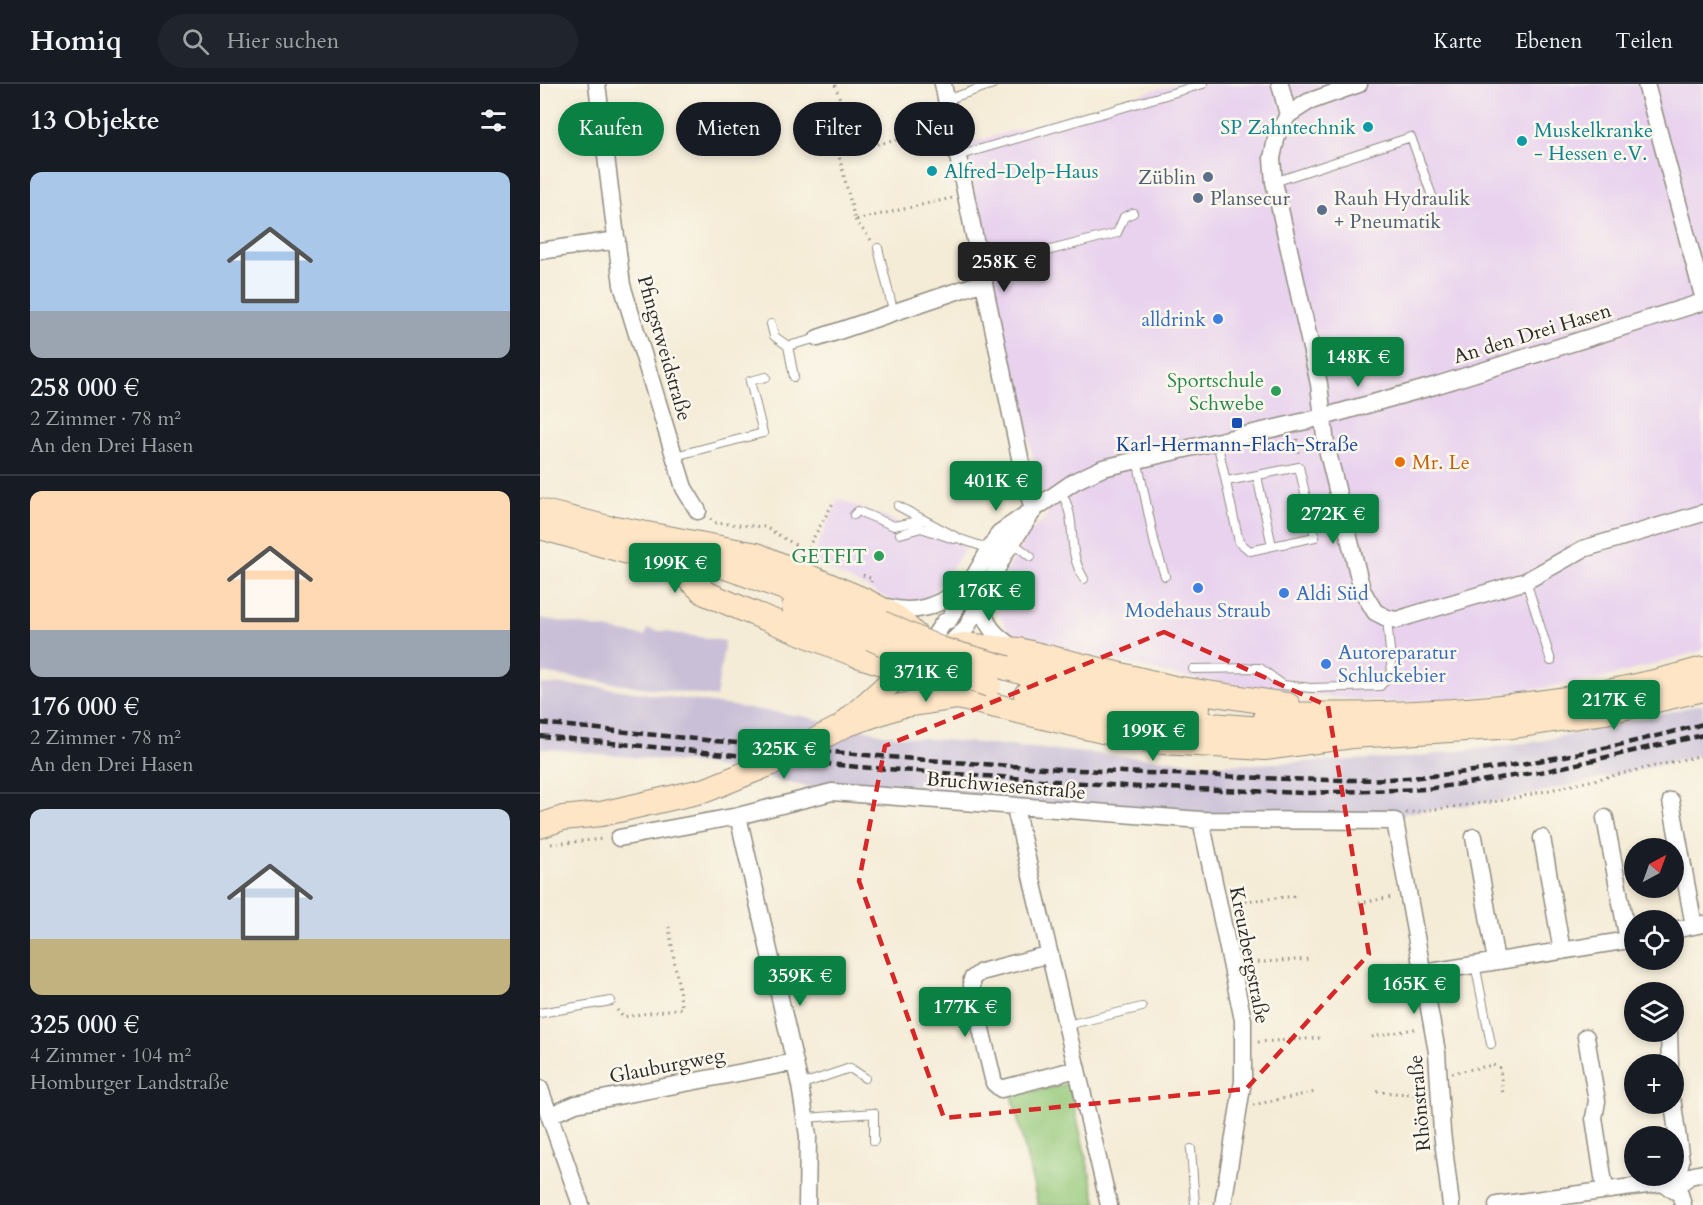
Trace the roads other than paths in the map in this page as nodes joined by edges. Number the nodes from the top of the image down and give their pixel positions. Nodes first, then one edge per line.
1 (597, 84) edge
2 (993, 84) edge
3 (1203, 84) edge
4 (1280, 84) edge
5 (1359, 84) edge
6 (1646, 84) edge
7 (944, 92) edge
8 (1288, 115) junction
9 (975, 151) edge
10 (957, 156) edge
11 (1274, 182) junction
12 (1432, 196) dead end
13 (1132, 213) dead end
14 (617, 240) junction
15 (878, 248) road end
16 (540, 250) edge
17 (1698, 255) edge
18 (982, 275) junction
19 (1703, 296) edge
20 (1703, 302) edge
21 (895, 314) junction
22 (771, 324) dead end
23 (818, 338) joint
24 (788, 346) junction
25 (765, 377) dead end
26 (794, 377) dead end
27 (1323, 417) junction
28 (1217, 441) junction
29 (675, 456) junction
30 (1137, 459) junction
31 (1257, 476) junction
32 (1227, 481) junction
33 (1060, 491) junction
34 (898, 506) dead end
35 (540, 511) edge
36 (698, 511) road end
37 (1034, 511) junction
38 (1703, 513) edge
39 (854, 515) dead end
40 (924, 520) junction
41 (540, 527) edge
42 (615, 528) junction
43 (900, 534) dead end
44 (960, 539) junction
45 (1005, 542) junction
46 (1272, 546) junction
47 (988, 548) junction
48 (1031, 557) dead end
49 (1165, 576) dead end
50 (1084, 579) dead end
51 (1526, 580) junction
52 (967, 588) junction
53 (864, 600) junction
54 (981, 600) junction
55 (1387, 618) junction
56 (869, 639) junction
57 (947, 646) junction
58 (1012, 659) junction
59 (1551, 661) dead end
60 (919, 664) junction
61 (1193, 669) dead end
62 (1703, 669) edge
63 (1703, 689) edge
64 (958, 697) junction
65 (870, 700) junction
66 (1353, 726) junction
67 (841, 727) junction
68 (1671, 801) dead end
69 (1015, 808) junction
70 (738, 816) junction
71 (1605, 818) dead end
72 (1201, 820) junction
73 (1395, 821) joint
74 (543, 836) edge
75 (1474, 837) dead end
76 (619, 838) road end
77 (1542, 838) dead end
78 (1625, 910) edge
79 (1698, 925) edge
80 (1624, 941) edge
81 (1562, 951) junction
82 (1050, 954) junction
83 (1496, 961) junction
84 (1475, 964) junction
85 (1423, 966) junction
86 (611, 1001) road end
87 (1142, 1007) dead end
88 (540, 1013) edge
89 (1066, 1025) junction
90 (1586, 1037) dead end
91 (1491, 1044) dead end
92 (795, 1062) junction
93 (1077, 1069) junction
94 (865, 1078) dead end
95 (800, 1085) junction
96 (540, 1089) edge
97 (1674, 1114) edge
98 (550, 1115) junction
99 (806, 1118) junction
100 (874, 1141) dead end
101 (1191, 1149) dead end
102 (1703, 1173) edge
103 (1674, 1188) junction
104 (1605, 1190) junction
105 (1557, 1201) edge
106 (581, 1205) edge
107 (807, 1205) edge
108 (1109, 1205) edge
109 (1195, 1205) edge
110 (1223, 1205) edge
111 (1451, 1205) edge
112 (1497, 1205) edge
113 (1683, 1205) edge

1 - 14 street, Pfingstweidstraße
2 - 7 lane
3 - 9 lane
4 - 8 street
5 - 8 street
6 - 17 street
8 - 11 street
10 - 18 street
11 - 12 lane
11 - 27 street
13 - 18 lane
14 - 16 street
14 - 29 street, Pfingstweidstraße
15 - 21 lane
17 - 19 street
18 - 21 street
18 - 37 street
20 - 27 street, An den Drei Hasen
21 - 23 street
22 - 24 lane
23 - 24 lane
24 - 26 lane
25 - 29 lane
27 - 28 street, An den Drei Hasen
27 - 55 street
28 - 30 street, An den Drei Hasen
28 - 32 lane
29 - 36 street, Pfingstweidstraße
30 - 33 street, An den Drei Hasen
30 - 49 lane
31 - 32 lane
31 - 46 lane
31 - 46 lane
32 - 46 lane
33 - 37 street, An den Drei Hasen
33 - 50 lane
34 - 40 lane
35 - 42 main road
37 - 45 street, An den Drei Hasen
38 - 51 street
39 - 40 lane
40 - 44 lane
41 - 56 main road
42 - 53 main road
42 - 56 main road
43 - 44 lane
44 - 47 lane
45 - 47 street, An den Drei Hasen
45 - 48 lane
45 - 54 street, An den Drei Hasen
47 - 52 street, An den Drei Hasen
51 - 55 street
51 - 59 lane
52 - 53 street
52 - 60 street, An den Drei Hasen
53 - 60 main road
54 - 57 street, An den Drei Hasen
54 - 58 street
55 - 61 lane
56 - 58 main road, bridge
56 - 60 main road
56 - 65 main road
56 - 66 main road, bridge
57 - 58 main road
57 - 60 main road
58 - 66 main road
60 - 64 main road
60 - 65 main road
60 - 67 main road
62 - 66 main road
63 - 66 main road
64 - 66 main road
64 - 67 main road
65 - 67 main road
67 - 74 main road
68 - 79 street
69 - 70 street, Bruchwiesenstraße
69 - 72 street, Bruchwiesenstraße
69 - 82 street
70 - 76 street, Bruchwiesenstraße
70 - 92 street
71 - 78 street
72 - 73 street, Bruchwiesenstraße
72 - 110 street, Kreuzbergstraße
73 - 85 street, Rhönstraße
75 - 83 street
77 - 81 street
80 - 81 street
81 - 83 street
82 - 89 street
82 - 93 street
83 - 84 street
84 - 85 street
84 - 91 lane
85 - 111 street, Rhönstraße
86 - 88 lane
87 - 89 lane
89 - 93 street
90 - 104 street
92 - 95 street
92 - 98 street, Glauburgweg
93 - 108 street
94 - 95 lane
95 - 99 street
96 - 98 street
97 - 103 street
98 - 106 street
99 - 100 lane
99 - 107 street
101 - 109 lane
102 - 103 street
103 - 104 street
103 - 113 street
104 - 105 street
105 - 112 street

